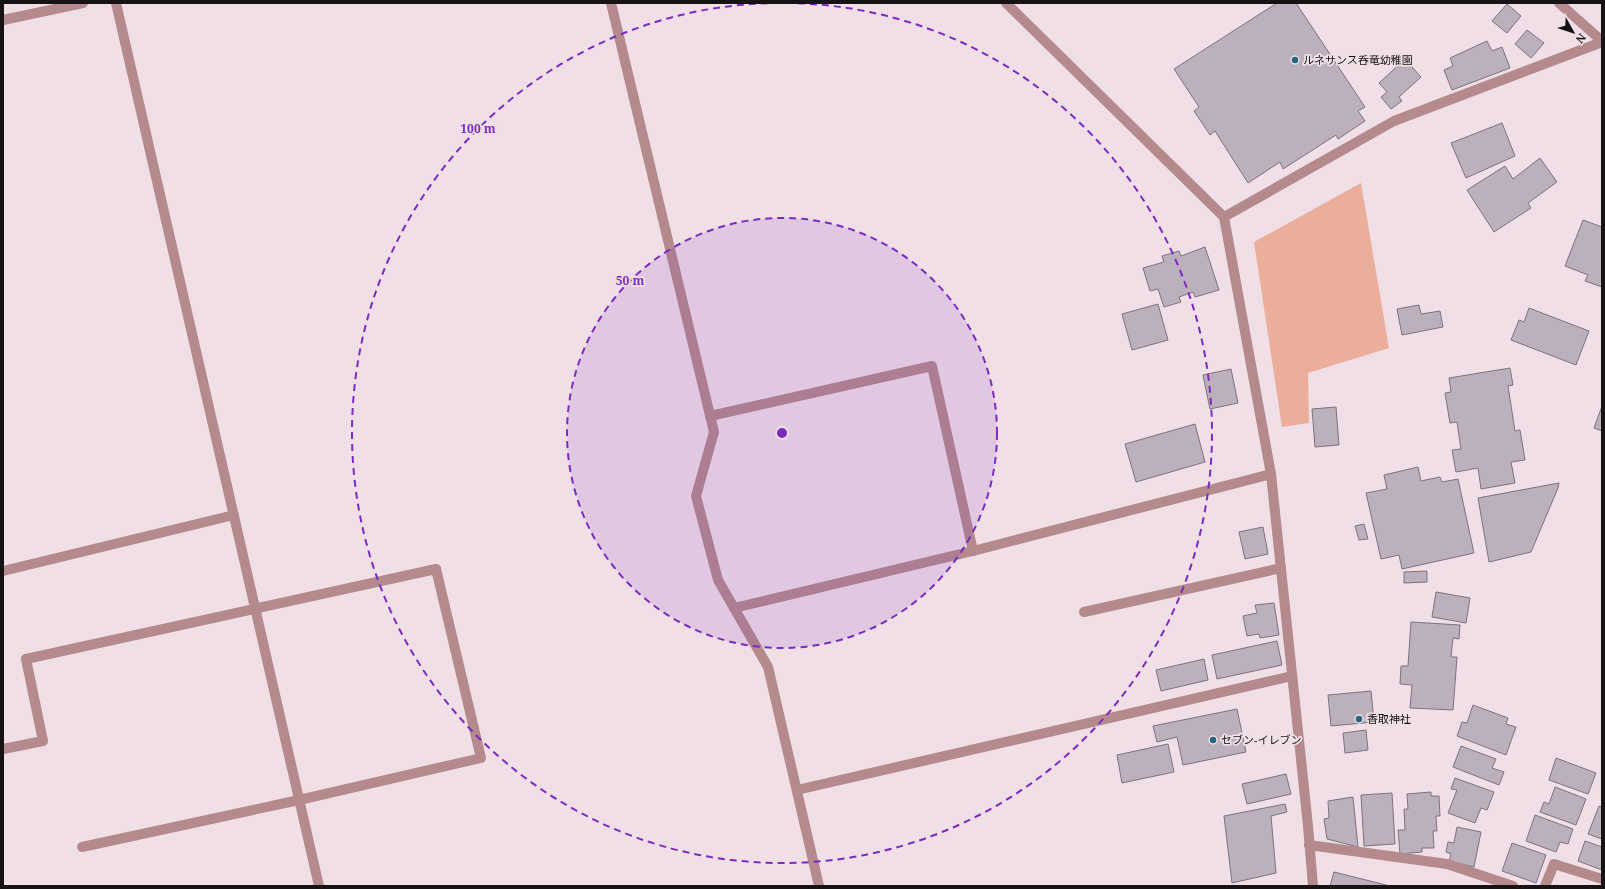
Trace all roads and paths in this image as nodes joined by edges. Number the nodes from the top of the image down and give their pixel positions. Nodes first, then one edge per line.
1 (83, 3) edge
2 (116, 3) edge
3 (611, 3) edge
4 (1006, 3) edge
5 (1559, 3) edge
6 (3, 20) edge
7 (1602, 41) edge
8 (1224, 217) junction
9 (710, 416) junction
10 (1271, 474) junction
11 (234, 515) junction
12 (973, 551) junction
13 (1281, 568) junction
14 (3, 571) edge
15 (734, 608) junction
16 (255, 609) junction
17 (1084, 612) dead end
18 (1292, 676) junction
19 (3, 749) edge
20 (797, 790) junction
21 (299, 800) junction
22 (1309, 845) junction
23 (82, 847) dead end
24 (1602, 880) edge
25 (319, 886) edge
26 (819, 886) edge
27 (1313, 886) edge
28 (1513, 886) edge
29 (1545, 886) edge

1 - 6 street
2 - 11 street
3 - 9 street
4 - 8 street
5 - 7 street
7 - 8 street
8 - 10 street
9 - 12 street
9 - 15 street
10 - 12 street
10 - 13 street
11 - 14 street
11 - 16 street
12 - 15 street
13 - 17 street
13 - 18 street
15 - 20 street
16 - 19 street
16 - 21 street
16 - 21 street
18 - 20 street
18 - 22 street
20 - 26 street
21 - 23 street
21 - 25 street
22 - 27 street
22 - 28 street
24 - 29 street

